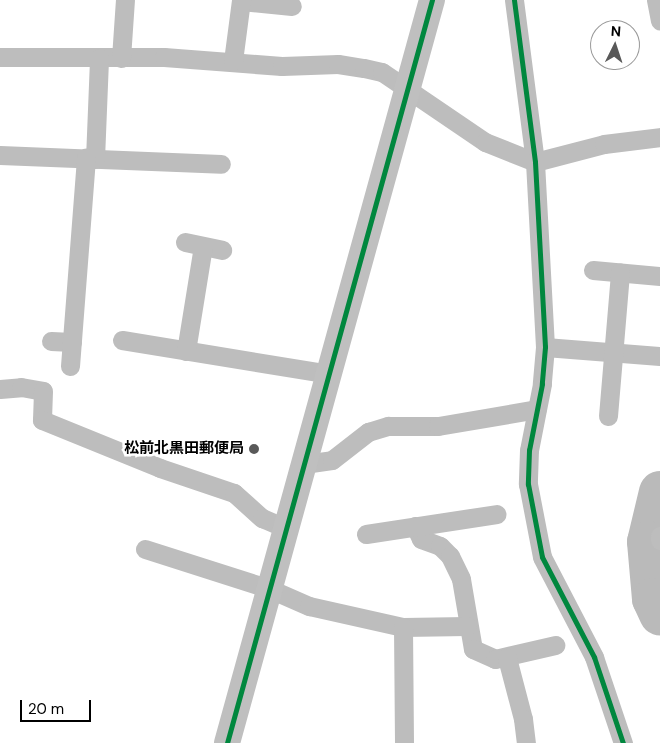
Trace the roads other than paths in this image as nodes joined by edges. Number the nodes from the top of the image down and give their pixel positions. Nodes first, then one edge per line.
1 (125, 0) edge
2 (241, 0) edge
3 (432, 0) edge
4 (514, 0) edge
5 (656, 0) edge
6 (292, 6) dead end
7 (660, 21) edge
8 (0, 57) edge
9 (99, 58) junction
10 (121, 58) junction
11 (233, 61) junction
12 (407, 90) junction
13 (660, 137) edge
14 (0, 154) edge
15 (91, 159) junction
16 (535, 162) junction
17 (221, 164) dead end
18 (222, 250) dead end
19 (593, 270) dead end
20 (620, 272) junction
21 (660, 276) edge
22 (122, 340) dead end
23 (51, 341) dead end
24 (72, 342) junction
25 (545, 347) junction
26 (186, 351) junction
27 (614, 352) junction
28 (660, 356) edge
29 (70, 366) dead end
30 (329, 374) junction
31 (0, 389) edge
32 (538, 410) junction
33 (608, 416) dead end
34 (304, 464) junction
35 (496, 514) dead end
36 (415, 526) junction
37 (286, 528) junction
38 (366, 534) dead end
39 (660, 536) edge
40 (660, 540) edge
41 (144, 548) dead end
42 (270, 588) junction
43 (467, 626) junction
44 (403, 627) junction
45 (555, 645) dead end
46 (507, 658) junction
47 (227, 743) edge
48 (404, 743) edge
49 (526, 743) edge
50 (623, 743) edge

1 - 10 street
2 - 6 street
2 - 11 street
3 - 12 street
4 - 16 street
5 - 7 street
8 - 9 street
9 - 10 street
9 - 15 street
10 - 11 street
11 - 12 street
12 - 16 street
12 - 30 street
13 - 16 street
14 - 15 street
15 - 17 street
15 - 24 street
16 - 25 street
18 - 26 street
19 - 20 street
20 - 21 street
20 - 27 street
22 - 26 street
23 - 24 street
24 - 29 street
25 - 27 street
25 - 32 street
26 - 30 street
27 - 28 street
27 - 33 street
30 - 34 street
31 - 37 street
32 - 34 street
32 - 50 street
34 - 37 street
35 - 36 street
36 - 38 street
36 - 43 street
37 - 42 street
39 - 40 street
41 - 42 street
42 - 44 street
42 - 47 street
43 - 44 street
43 - 46 street
44 - 48 street
45 - 46 street
46 - 49 street

